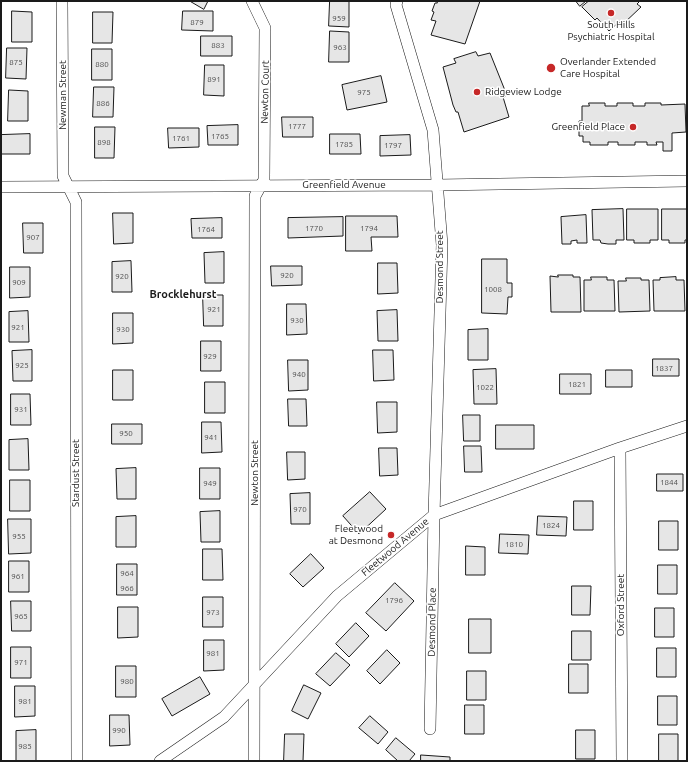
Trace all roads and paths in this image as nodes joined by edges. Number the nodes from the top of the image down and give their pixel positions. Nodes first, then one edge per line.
1 (62, 1) edge
2 (252, 1) edge
3 (397, 1) edge
4 (687, 181) edge
5 (437, 185) junction
6 (260, 186) junction
7 (1, 187) edge
8 (68, 187) junction
9 (687, 426) edge
10 (620, 448) junction
11 (434, 515) junction
12 (255, 683) junction
13 (430, 729) dead end
14 (77, 761) edge
15 (160, 761) edge
16 (254, 761) edge
17 (622, 761) edge

1 - 8 street, Newman Street
2 - 6 street, Newton Court
3 - 5 street, Desmond Street
4 - 5 street, Greenfield Avenue
5 - 6 street, Greenfield Avenue
5 - 11 street, Desmond Street
6 - 8 street, Greenfield Avenue
6 - 12 street, Newton Street
7 - 8 street, Greenfield Avenue
8 - 14 street, Stardust Street
9 - 10 street, Fleetwood Avenue
10 - 11 street, Fleetwood Avenue
10 - 17 street, Oxford Street
11 - 12 street, Fleetwood Avenue
11 - 13 street, Desmond Place
12 - 15 street, Fleetwood Avenue
12 - 16 street, Newton Street

